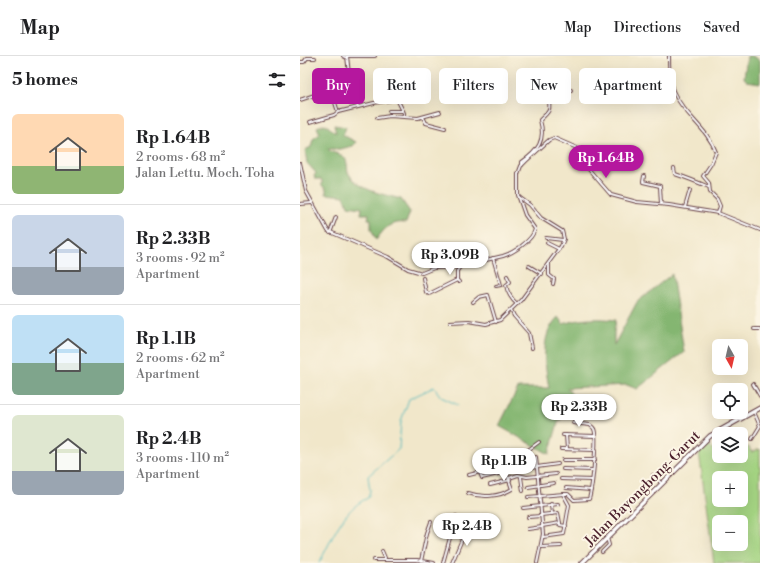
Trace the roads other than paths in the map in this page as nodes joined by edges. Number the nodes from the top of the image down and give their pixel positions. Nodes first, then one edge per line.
1 (342, 56) edge
2 (375, 56) edge
3 (669, 56) edge
4 (347, 57) edge
5 (315, 58) dead end
6 (300, 62) edge
7 (348, 68) edge
8 (312, 96) edge
9 (300, 100) edge
10 (335, 104) edge
11 (357, 104) edge
12 (550, 104) edge
13 (358, 107) junction
14 (389, 111) dead end
15 (403, 111) junction
16 (338, 112) junction
17 (440, 112) dead end
18 (423, 117) junction
19 (376, 118) dead end
20 (404, 118) junction
21 (310, 122) dead end
22 (445, 128) dead end
23 (300, 163) edge
24 (522, 165) junction
25 (674, 168) dead end
26 (644, 176) dead end
27 (709, 187) junction
28 (690, 190) dead end
29 (519, 197) junction
30 (312, 202) junction
31 (300, 204) edge
32 (661, 204) junction
33 (684, 207) junction
34 (718, 213) junction
35 (336, 217) dead end
36 (760, 230) edge
37 (330, 232) junction
38 (546, 238) dead end
39 (563, 240) junction
40 (547, 243) dead end
41 (558, 248) junction
42 (493, 258) junction
43 (549, 262) junction
44 (461, 266) junction
45 (529, 266) dead end
46 (541, 273) junction
47 (507, 276) dead end
48 (423, 278) dead end
49 (457, 280) junction
50 (459, 282) dead end
51 (553, 284) dead end
52 (496, 286) dead end
53 (473, 302) dead end
54 (516, 303) junction
55 (511, 310) junction
56 (450, 322) dead end
57 (496, 322) junction
58 (754, 329) dead end
59 (760, 329) edge
60 (532, 348) dead end
61 (754, 384) dead end
62 (760, 396) edge
63 (760, 408) edge
64 (583, 409) dead end
65 (754, 411) junction
66 (562, 435) dead end
67 (566, 435) junction
68 (595, 436) junction
69 (752, 439) dead end
70 (539, 442) dead end
71 (561, 449) dead end
72 (567, 449) junction
73 (596, 450) junction
74 (536, 457) dead end
75 (563, 460) dead end
76 (595, 460) junction
77 (558, 464) dead end
78 (510, 465) dead end
79 (537, 466) junction
80 (564, 469) dead end
81 (592, 470) junction
82 (480, 473) junction
83 (556, 474) dead end
84 (469, 475) dead end
85 (653, 475) dead end
86 (538, 476) junction
87 (521, 477) junction
88 (561, 478) dead end
89 (510, 479) junction
90 (592, 480) junction
91 (554, 483) dead end
92 (662, 484) junction
93 (490, 485) dead end
94 (538, 485) junction
95 (528, 487) dead end
96 (566, 488) dead end
97 (591, 490) junction
98 (523, 491) dead end
99 (468, 492) dead end
100 (563, 494) junction
101 (539, 496) junction
102 (528, 497) dead end
103 (551, 504) junction
104 (558, 504) dead end
105 (540, 505) junction
106 (523, 508) dead end
107 (552, 514) junction
108 (456, 516) dead end
109 (541, 516) junction
110 (528, 517) dead end
111 (431, 522) dead end
112 (560, 523) junction
113 (468, 525) dead end
114 (566, 526) junction
115 (542, 527) junction
116 (528, 529) dead end
117 (542, 537) junction
118 (607, 538) junction
119 (561, 546) dead end
120 (541, 547) junction
121 (382, 551) dead end
122 (602, 552) dead end
123 (384, 558) junction
124 (374, 560) dead end
125 (422, 560) junction
126 (434, 563) edge
127 (443, 563) edge
128 (452, 563) edge
129 (537, 563) edge
130 (582, 563) edge

1 - 4 street
2 - 4 street
3 - 27 street
4 - 7 street
5 - 6 street
8 - 9 street
10 - 16 street
11 - 13 street
12 - 24 street
13 - 15 street
13 - 16 street
14 - 15 street
15 - 20 street
16 - 21 street
17 - 18 street
18 - 20 street
18 - 22 street
19 - 20 street
23 - 30 street
24 - 29 street
24 - 32 street
25 - 27 street
26 - 32 street
27 - 34 street
28 - 33 street
29 - 39 street
29 - 42 street
30 - 31 street
30 - 37 street
32 - 33 street
33 - 34 street
34 - 36 street
35 - 37 street
37 - 44 street
38 - 39 street
39 - 41 street
40 - 41 street
41 - 43 street
42 - 44 street
42 - 52 street
43 - 46 street
43 - 51 street
44 - 49 street
45 - 46 street
46 - 54 street
47 - 54 street
48 - 49 street
49 - 50 street
53 - 57 street
54 - 55 street
55 - 57 street
55 - 60 street
56 - 57 street
58 - 59 street
61 - 62 street
63 - 65 main road, Jalan Bayongbong-Garut
64 - 68 street
65 - 69 street
65 - 92 main road, Jalan Bayongbong-Garut
66 - 67 street
67 - 68 street
67 - 72 street
68 - 73 street
70 - 82 street
71 - 72 street
72 - 73 street
73 - 76 street
74 - 79 street
75 - 76 street
76 - 81 street
77 - 79 street
78 - 79 street
79 - 86 street
80 - 81 street
81 - 90 street
82 - 84 street
82 - 89 street
83 - 86 street
85 - 92 street
86 - 87 street
86 - 94 street
87 - 89 street
87 - 98 street
88 - 90 street
89 - 93 street
89 - 99 street
90 - 97 street
91 - 94 street
92 - 118 main road, Jalan Bayongbong-Garut
94 - 95 street
94 - 101 street
96 - 97 street
97 - 100 street
100 - 101 street
100 - 114 street
101 - 102 street
101 - 105 street
103 - 104 street
103 - 105 street
103 - 107 street
105 - 106 street
105 - 109 street
107 - 109 street
107 - 112 street
108 - 127 street
109 - 110 street
109 - 115 street
111 - 125 street
112 - 114 street
112 - 115 street
113 - 128 street
114 - 117 street
115 - 116 street
115 - 117 street
117 - 120 street
118 - 122 street
118 - 130 main road, Jalan Bayongbong-Garut
119 - 120 street
120 - 129 street
121 - 123 street
123 - 124 street
123 - 125 street
125 - 126 street

